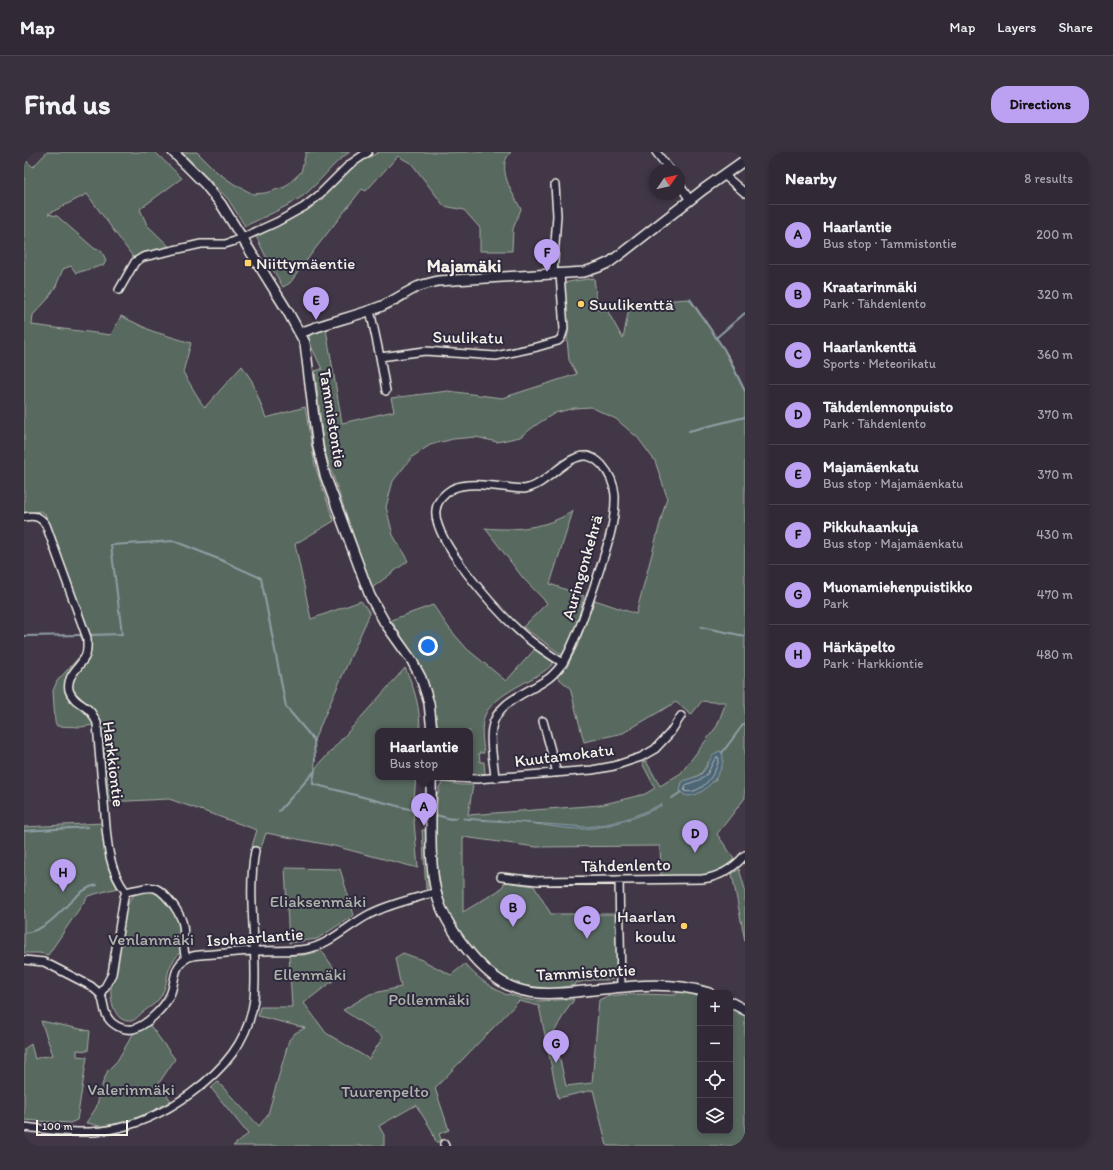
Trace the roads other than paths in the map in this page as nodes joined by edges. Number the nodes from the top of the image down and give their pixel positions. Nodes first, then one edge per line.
1 (173, 152) edge
2 (368, 152) edge
3 (656, 152) edge
4 (745, 160) edge
5 (665, 164) edge
6 (724, 174) junction
7 (555, 185) dead end
8 (685, 193) edge
9 (745, 193) edge
10 (690, 200) junction
11 (242, 238) junction
12 (556, 274) junction
13 (119, 290) dead end
14 (370, 310) junction
15 (300, 333) junction
16 (380, 357) junction
17 (386, 391) dead end
18 (24, 517) edge
19 (563, 663) junction
20 (681, 716) dead end
21 (543, 721) dead end
22 (432, 728) edge
23 (557, 773) junction
24 (495, 778) junction
25 (431, 780) edge
26 (473, 780) edge
27 (255, 851) dead end
28 (745, 855) edge
29 (501, 877) dead end
30 (619, 880) junction
31 (126, 892) junction
32 (436, 892) junction
33 (255, 951) junction
34 (186, 959) junction
35 (24, 960) edge
36 (621, 986) junction
37 (697, 990) edge
38 (100, 994) junction
39 (733, 1004) edge
40 (745, 1010) edge
41 (24, 1126) edge

1 - 11 street, Tammistontie
2 - 11 street
3 - 5 street
4 - 6 street
6 - 9 street
6 - 10 street
7 - 12 street, Suulikatu
8 - 10 street
10 - 12 street
11 - 13 street
11 - 15 street, Tammistontie
12 - 14 street
12 - 16 street, Suulikatu
14 - 15 street
14 - 16 street
15 - 22 street, Tammistontie
16 - 17 street
18 - 31 street, Harkkiontie
19 - 19 street, Auringonkehrä
19 - 24 street, Auringonkehrä
20 - 23 street, Kuutamokatu
21 - 23 street
23 - 24 street, Kuutamokatu
24 - 26 street, Kuutamokatu
25 - 32 street, Tammistontie
27 - 33 street
28 - 30 street, Tähdenlento
29 - 30 street, Tähdenlento
30 - 36 street
31 - 34 street
31 - 38 street
32 - 33 street, Isohaarlantie
32 - 36 street, Tammistontie
33 - 34 street, Isohaarlantie
33 - 41 street
34 - 38 street, Isohaarlantie
35 - 38 street
36 - 37 street, Tammistontie
39 - 40 street

